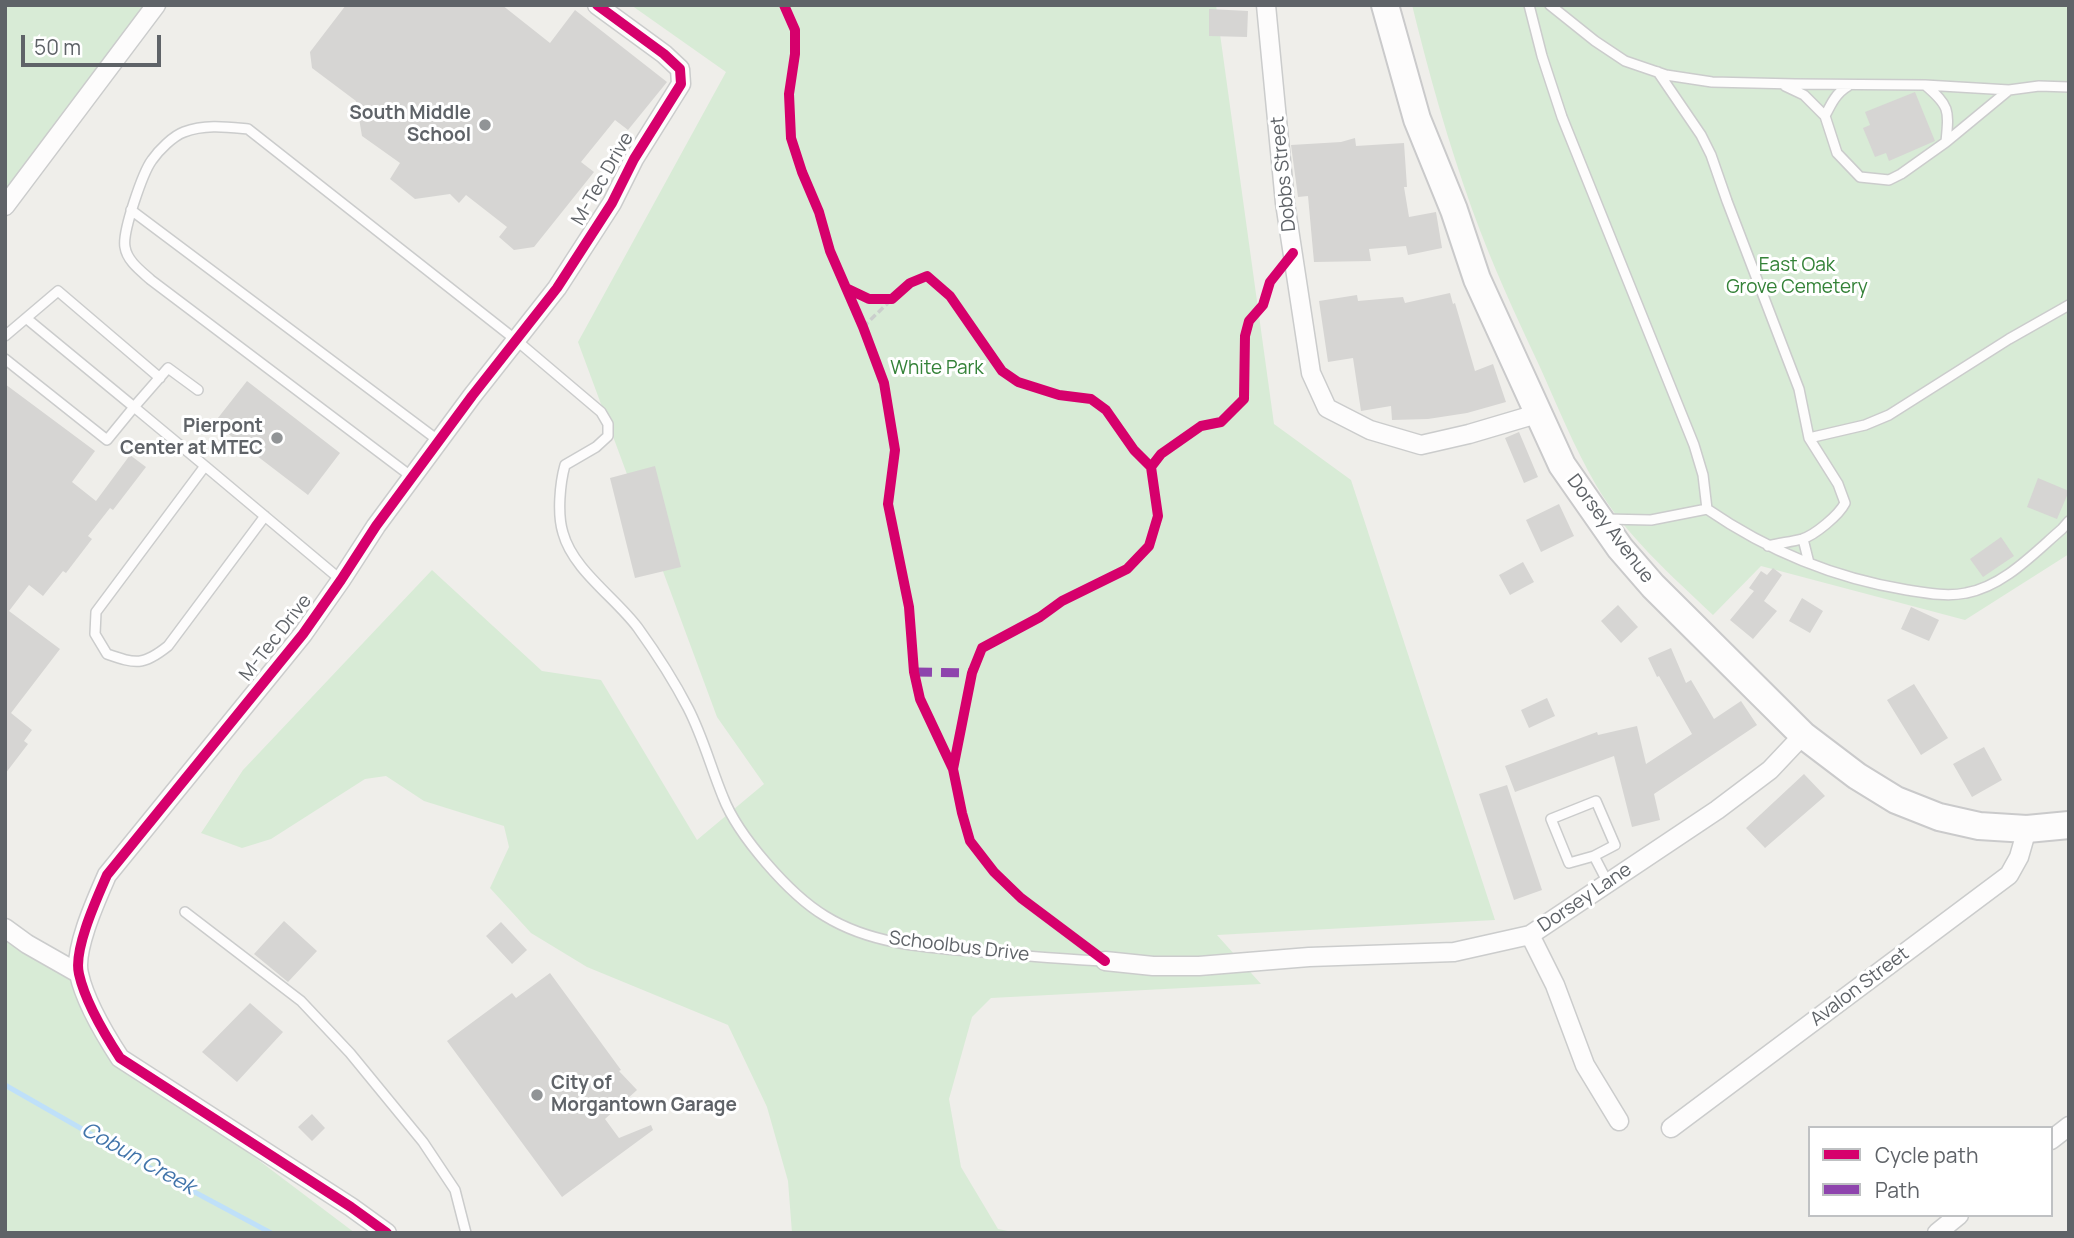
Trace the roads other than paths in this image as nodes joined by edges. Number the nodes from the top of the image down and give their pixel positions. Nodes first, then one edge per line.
1 (156, 5) edge
2 (597, 5) edge
3 (1266, 5) edge
4 (1385, 5) edge
5 (1529, 5) edge
6 (1550, 5) edge
7 (1658, 72) junction
8 (1779, 84) junction
9 (1850, 85) junction
10 (1925, 85) junction
11 (2069, 87) edge
12 (2009, 90) junction
13 (1825, 116) junction
14 (1946, 142) junction
15 (5, 206) edge
16 (131, 210) junction
17 (2069, 306) edge
18 (26, 318) junction
19 (5, 336) edge
20 (516, 340) junction
21 (5, 359) edge
22 (159, 378) junction
23 (198, 390) dead end
24 (134, 407) junction
25 (1540, 413) junction
26 (1809, 438) junction
27 (439, 441) junction
28 (205, 466) junction
29 (411, 477) junction
30 (1707, 509) junction
31 (265, 516) junction
32 (1598, 519) junction
33 (2069, 521) edge
34 (1803, 539) junction
35 (1768, 546) junction
36 (1809, 563) junction
37 (341, 580) junction
38 (1803, 735) junction
39 (2069, 825) edge
40 (2027, 829) junction
41 (1594, 856) junction
42 (1608, 883) junction
43 (185, 912) dead end
44 (5, 928) edge
45 (1530, 935) junction
46 (1105, 961) joint
47 (78, 973) junction
48 (1619, 1121) dead end
49 (2069, 1126) edge
50 (1671, 1129) dead end
51 (2053, 1138) edge
52 (1957, 1217) edge
53 (387, 1233) edge
54 (466, 1233) edge
55 (1937, 1233) edge

1 - 15 street
2 - 20 street, M-Tec Drive
3 - 25 street, Dobbs Street
4 - 25 street, Dorsey Avenue
5 - 30 lane
6 - 7 lane
7 - 8 lane
7 - 26 lane
8 - 9 lane
8 - 13 lane
9 - 10 lane
9 - 13 lane
10 - 12 lane
10 - 14 lane
11 - 12 lane
12 - 14 lane
13 - 14 lane
16 - 20 lane
16 - 27 lane
16 - 29 lane
17 - 26 lane
18 - 19 lane
18 - 22 lane
18 - 24 lane
20 - 27 street, M-Tec Drive
20 - 46 lane, Schoolbus Drive
21 - 24 lane
22 - 23 lane
22 - 24 lane
24 - 28 lane
25 - 32 street, Dorsey Avenue
26 - 34 lane
27 - 29 street, M-Tec Drive
28 - 31 lane
28 - 31 lane
29 - 37 street, M-Tec Drive
30 - 32 lane
30 - 35 lane
31 - 37 lane
32 - 38 street, Dorsey Avenue
33 - 36 lane
34 - 35 lane
34 - 36 lane
35 - 36 lane
37 - 47 street, M-Tec Drive
38 - 40 street, Dorsey Avenue
38 - 42 street, Dorsey Lane
39 - 40 street, Dorsey Avenue
40 - 50 street, Avalon Street
41 - 41 lane
41 - 42 lane
42 - 45 street, Dorsey Lane
43 - 54 lane
44 - 47 street
45 - 46 street, Schoolbus Drive
45 - 48 street, Dorsey Lane
47 - 53 street
49 - 51 street
52 - 55 street

